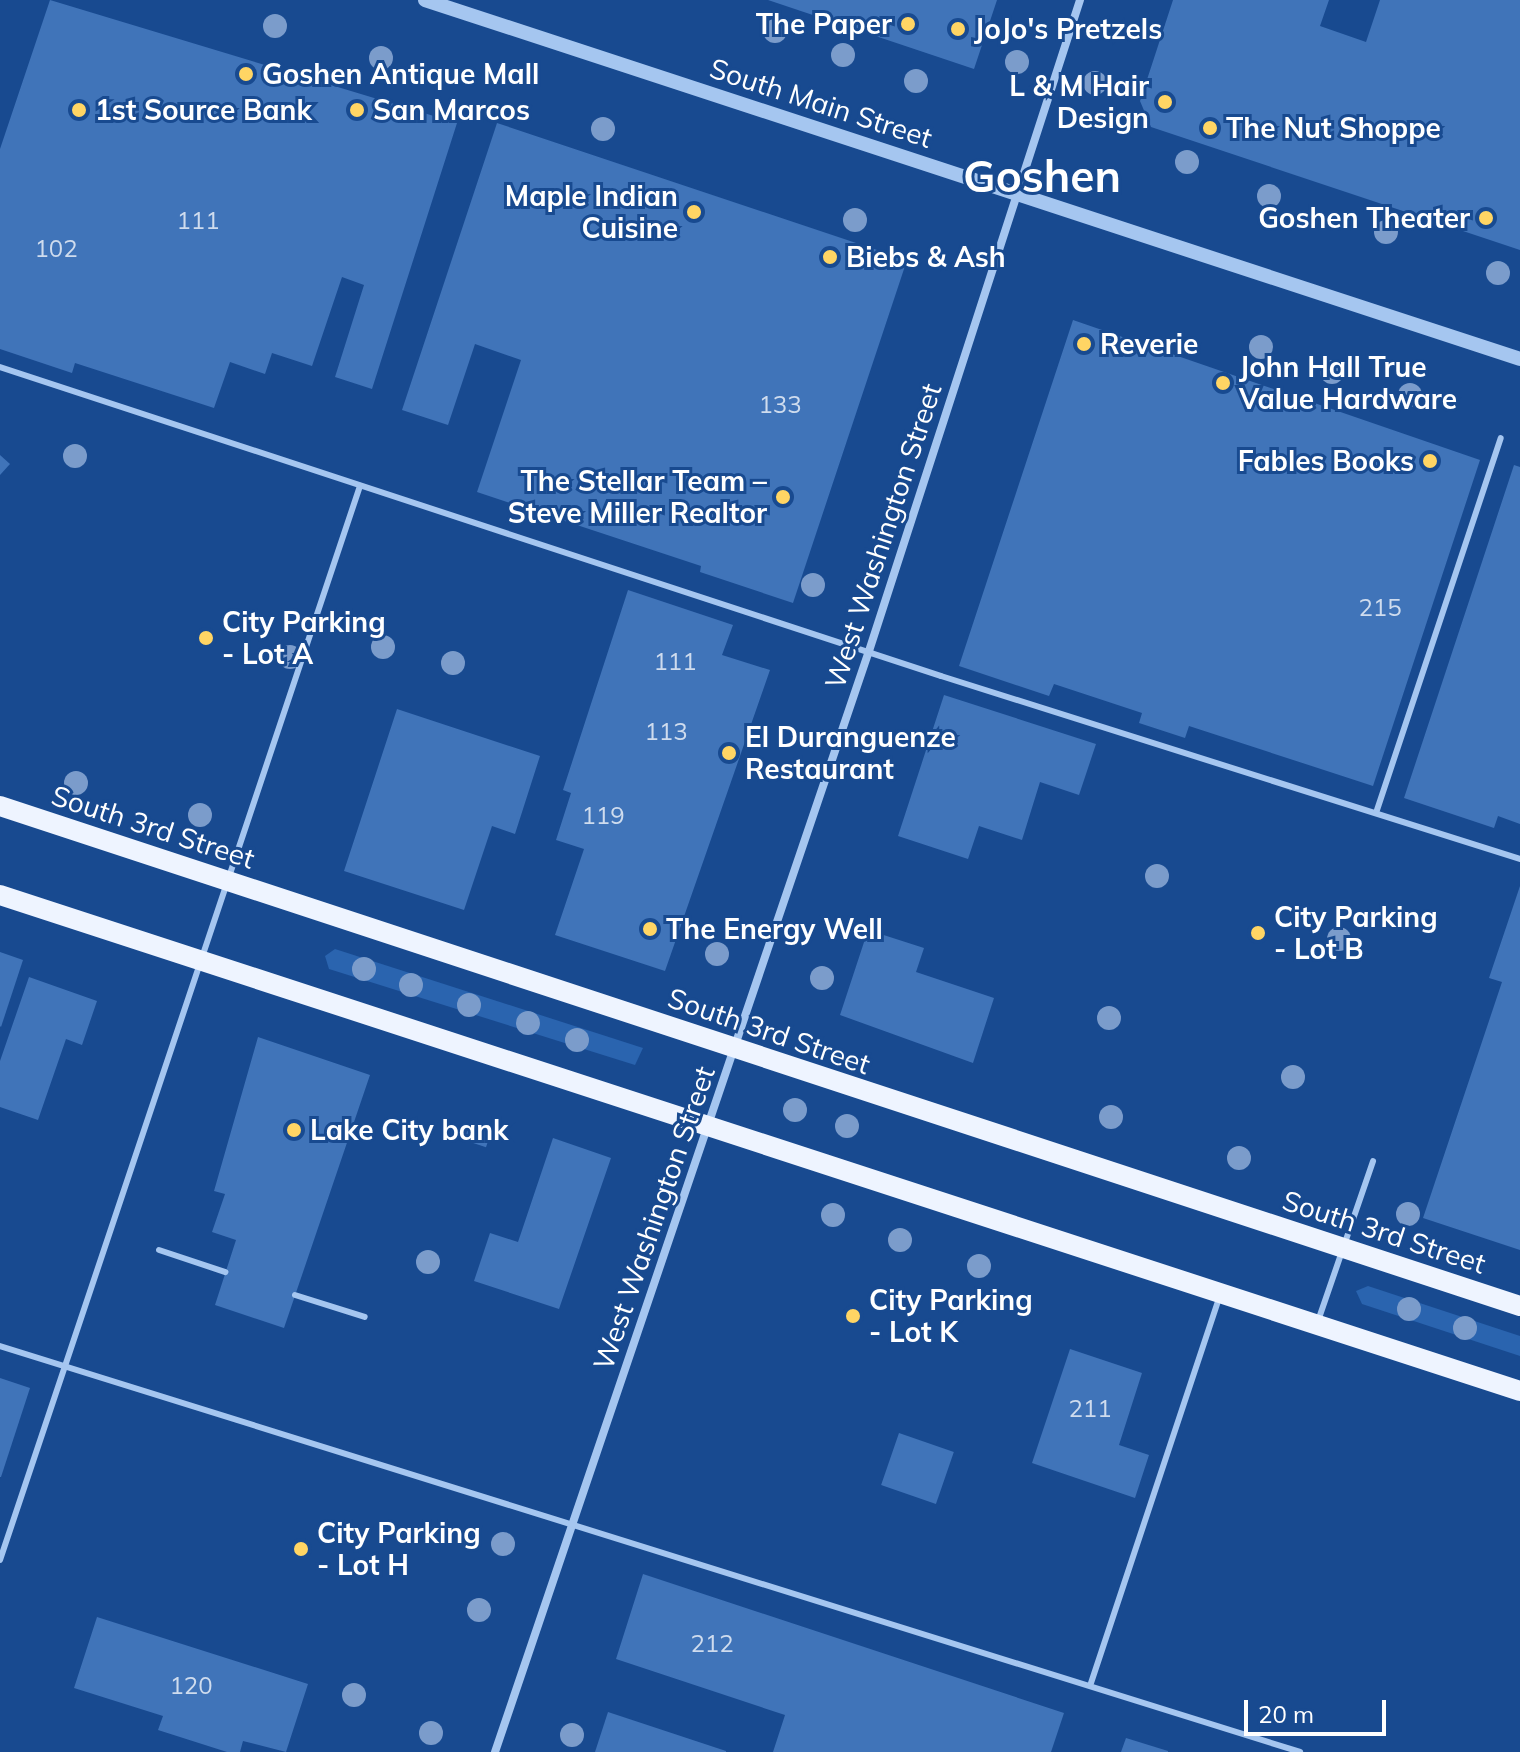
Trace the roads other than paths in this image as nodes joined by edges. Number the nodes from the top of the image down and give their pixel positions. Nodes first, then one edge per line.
1 (425, 0) edge
2 (1080, 0) edge
3 (1016, 195) junction
4 (1520, 359) edge
5 (0, 367) edge
6 (1501, 438) dead end
7 (360, 486) junction
8 (869, 651) junction
9 (0, 806) edge
10 (1376, 813) junction
11 (1520, 859) edge
12 (228, 881) junction
13 (0, 895) edge
14 (201, 961) junction
15 (736, 1048) junction
16 (706, 1128) junction
17 (1373, 1161) dead end
18 (1344, 1247) junction
19 (159, 1250) dead end
20 (225, 1272) dead end
21 (1221, 1293) junction
22 (295, 1295) dead end
23 (1520, 1306) edge
24 (365, 1317) dead end
25 (1317, 1324) junction
26 (0, 1346) edge
27 (63, 1366) junction
28 (1520, 1391) edge
29 (572, 1525) junction
30 (0, 1560) edge
31 (1091, 1683) junction
32 (495, 1752) edge
33 (1300, 1752) edge

1 - 3 street, South Main Street
2 - 3 street, West Washington Street
3 - 4 street, South Main Street
3 - 8 street, West Washington Street
5 - 7 lane
6 - 10 lane
7 - 8 lane
7 - 12 lane
8 - 10 lane
8 - 15 street, West Washington Street
9 - 12 main road, South 3rd Street
10 - 11 lane
12 - 14 lane
12 - 15 main road, South 3rd Street
13 - 14 main road
14 - 16 main road
14 - 27 lane
15 - 16 street, West Washington Street
15 - 18 main road, South 3rd Street
16 - 21 main road
16 - 29 street, West Washington Street
17 - 18 lane
18 - 23 main road, South 3rd Street
18 - 25 lane
19 - 20 lane
21 - 25 main road
21 - 31 lane
22 - 24 lane
25 - 28 main road
26 - 27 lane
27 - 29 lane
27 - 30 lane
29 - 31 lane
29 - 32 street, West Washington Street
31 - 33 lane

